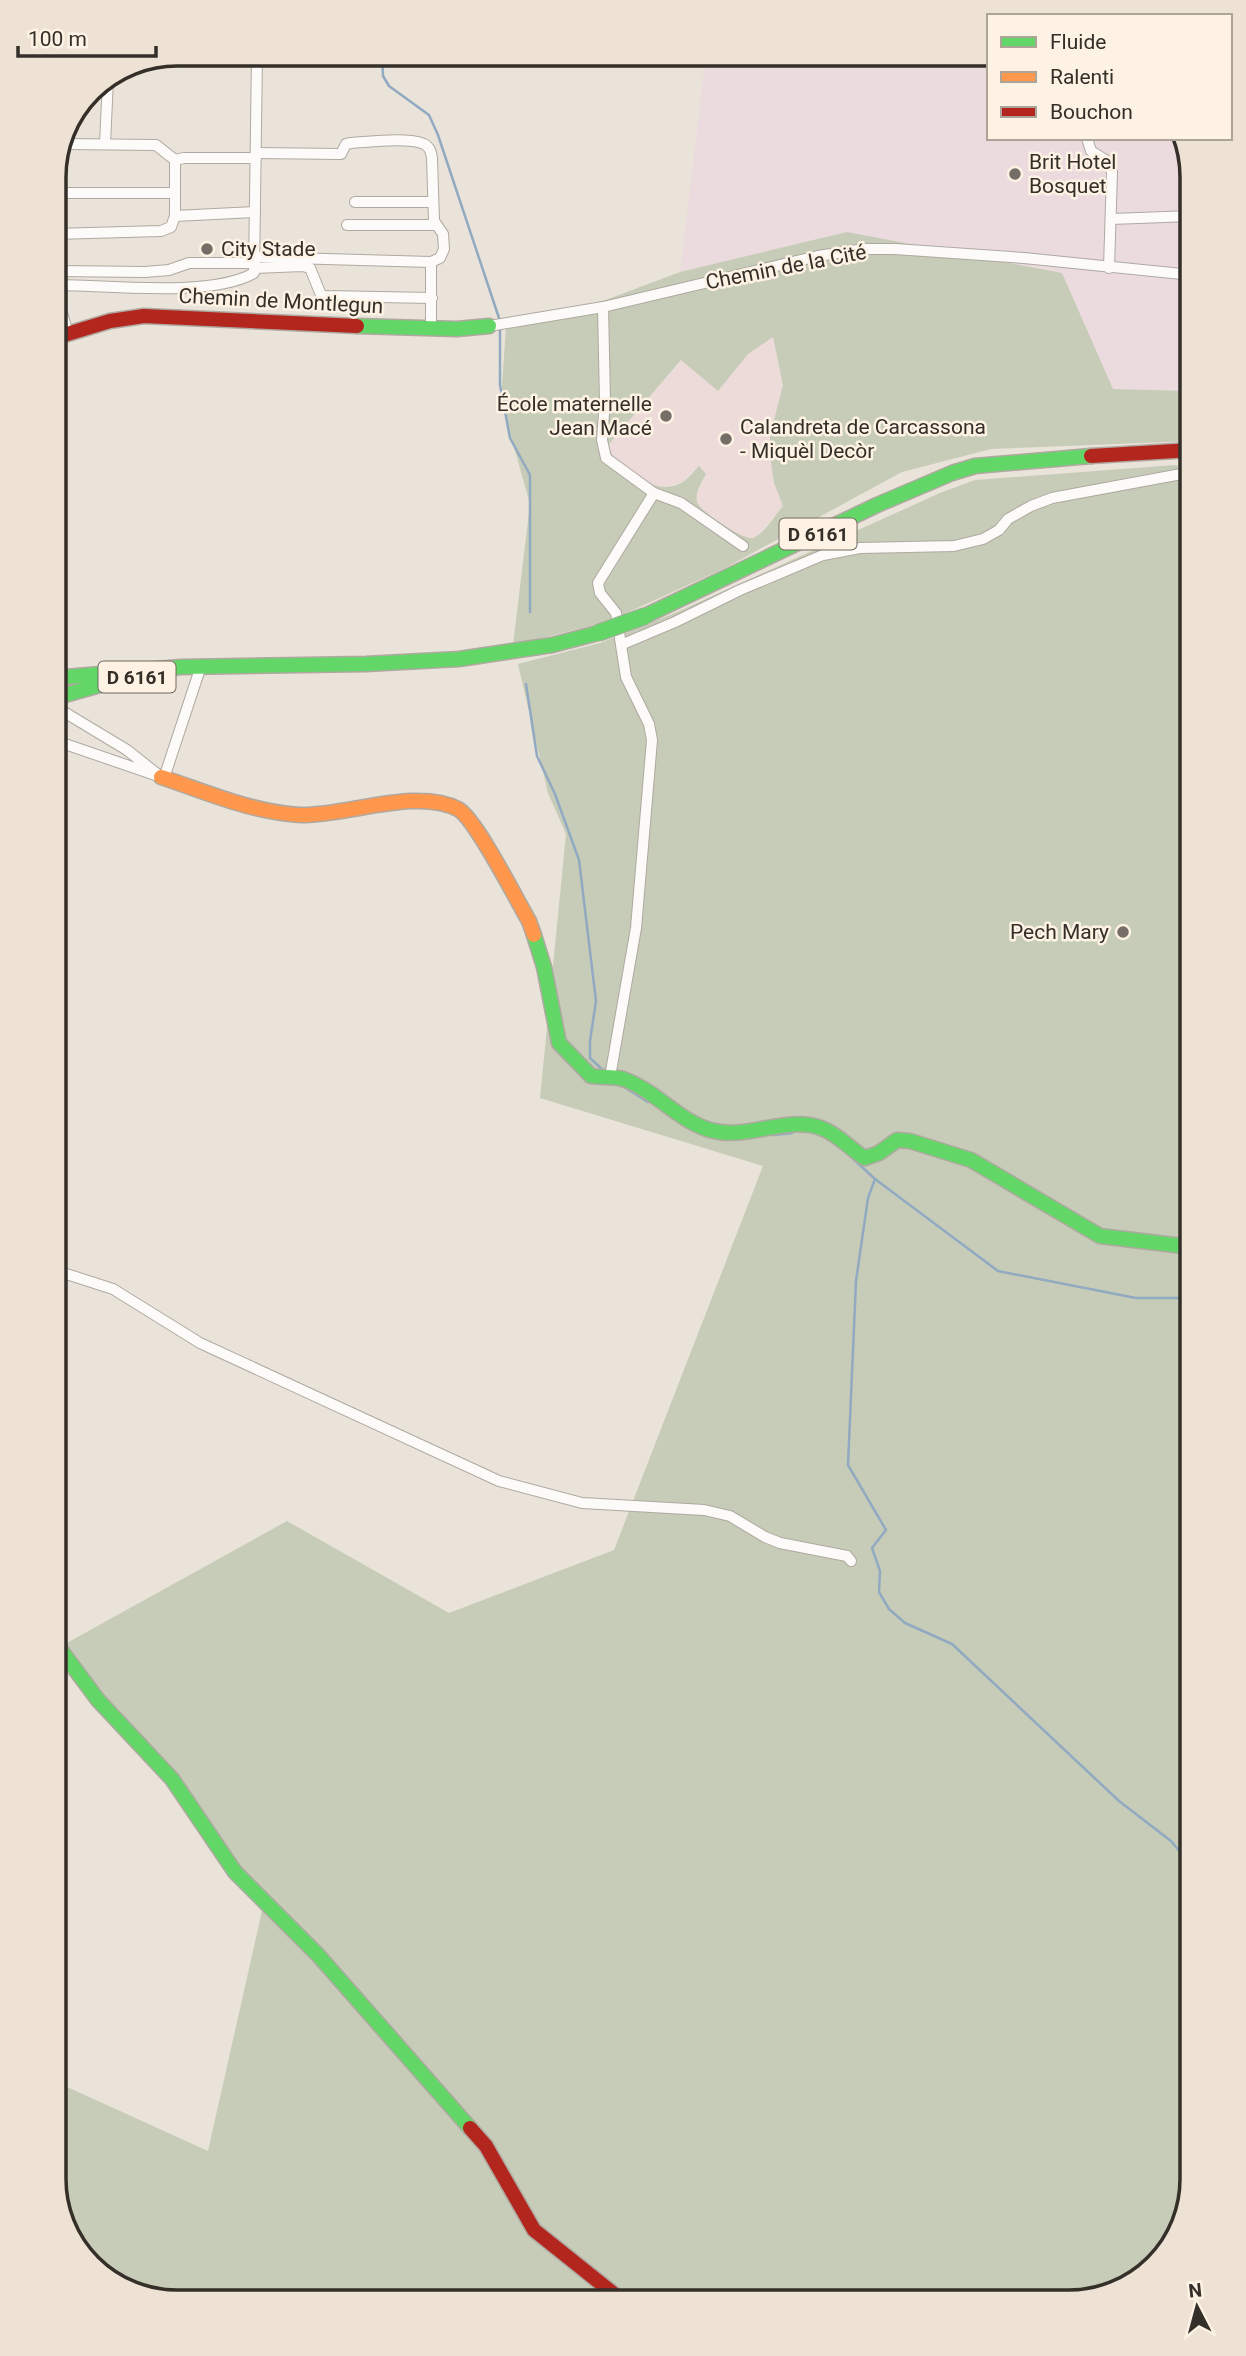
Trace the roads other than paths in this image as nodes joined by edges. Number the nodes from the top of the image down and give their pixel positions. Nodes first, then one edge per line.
1 (257, 66) edge
2 (107, 92) edge
3 (1088, 140) edge
4 (72, 144) edge
5 (105, 144) junction
6 (256, 156) junction
7 (175, 160) junction
8 (67, 193) edge
9 (174, 193) junction
10 (355, 202) dead end
11 (432, 202) junction
12 (255, 212) junction
13 (175, 216) junction
14 (1180, 216) edge
15 (1111, 219) junction
16 (348, 225) dead end
17 (435, 225) junction
18 (67, 234) edge
19 (431, 262) junction
20 (255, 265) junction
21 (67, 268) edge
22 (1109, 268) junction
23 (1180, 274) edge
24 (67, 285) edge
25 (432, 298) junction
26 (603, 307) junction
27 (509, 323) joint
28 (489, 326) joint
29 (431, 328) junction
30 (67, 334) edge
31 (1180, 451) edge
32 (1114, 455) junction
33 (1180, 458) edge
34 (1180, 474) edge
35 (654, 493) junction
36 (743, 546) dead end
37 (742, 569) junction
38 (710, 585) junction
39 (740, 590) junction
40 (623, 644) junction
41 (221, 666) junction
42 (201, 669) junction
43 (67, 677) edge
44 (67, 694) edge
45 (67, 714) edge
46 (67, 745) edge
47 (163, 777) junction
48 (610, 1077) junction
49 (1180, 1246) edge
50 (66, 1274) edge
51 (851, 1561) dead end
52 (66, 1657) edge
53 (608, 2289) edge

1 - 6 street
2 - 5 street
3 - 15 street
4 - 5 street
5 - 7 street
6 - 7 street
6 - 11 street
6 - 12 street
7 - 9 street
8 - 9 street
9 - 13 street
10 - 11 street
11 - 17 street
12 - 13 street
12 - 20 street
13 - 18 street
14 - 15 street
15 - 22 street
16 - 17 street
17 - 19 street
19 - 20 street
19 - 25 street
20 - 21 street
20 - 24 street
20 - 25 street
22 - 23 street, Chemin de la Cité
22 - 26 street, Chemin de la Cité
25 - 29 street
26 - 27 street, Chemin de la Cité
26 - 35 street
27 - 28 street, Chemin de Montlegun
28 - 29 street, Chemin de Montlegun
29 - 30 street, Chemin de Montlegun
31 - 32 street, D 6161
32 - 33 street, D 6161
32 - 37 street, D 6161
34 - 39 street
35 - 36 street
35 - 40 street
37 - 38 street, D 6161
37 - 39 street
38 - 39 street
38 - 41 street, D 6161, bridge
39 - 40 street
40 - 48 street
41 - 42 street, D 6161
41 - 43 street
42 - 44 street, D 6161
42 - 47 street
45 - 47 street
46 - 47 street
47 - 48 street
48 - 49 street
50 - 51 street
52 - 53 street

